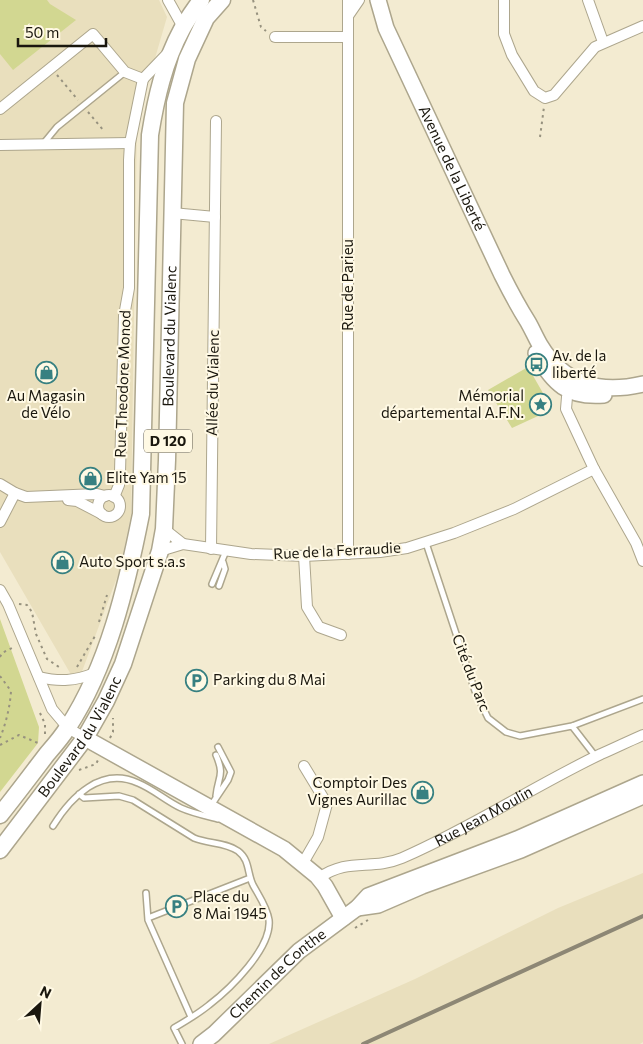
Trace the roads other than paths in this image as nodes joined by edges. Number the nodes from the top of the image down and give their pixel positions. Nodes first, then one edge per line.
1 (168, 0) edge
2 (201, 0) edge
3 (222, 0) edge
4 (348, 0) edge
5 (359, 0) edge
6 (368, 0) edge
7 (378, 0) edge
8 (504, 0) edge
9 (588, 0) edge
10 (348, 16) junction
11 (643, 26) edge
12 (183, 27) junction
13 (386, 28) junction
14 (275, 37) road end
15 (348, 37) junction
16 (603, 42) junction
17 (172, 49) junction
18 (125, 72) junction
19 (143, 79) junction
20 (0, 109) edge
21 (216, 121) dead end
22 (130, 143) junction
23 (0, 144) edge
24 (43, 144) junction
25 (172, 213) junction
26 (215, 217) junction
27 (129, 240) junction
28 (142, 289) junction
29 (518, 308) junction
30 (540, 360) junction
31 (638, 385) edge
32 (572, 386) junction
33 (566, 409) junction
34 (594, 469) junction
35 (0, 484) edge
36 (15, 493) junction
37 (110, 496) junction
38 (44, 497) junction
39 (102, 514) junction
40 (0, 522) edge
41 (164, 529) junction
42 (426, 543) junction
43 (183, 544) junction
44 (212, 549) junction
45 (226, 551) junction
46 (160, 552) junction
47 (348, 554) junction
48 (304, 556) junction
49 (642, 556) edge
50 (222, 562) junction
51 (212, 584) dead end
52 (219, 586) dead end
53 (0, 590) edge
54 (341, 635) dead end
55 (95, 673) junction
56 (39, 677) junction
57 (643, 699) edge
58 (572, 726) junction
59 (68, 728) junction
60 (643, 735) edge
61 (85, 738) junction
62 (218, 746) dead end
63 (216, 756) dead end
64 (596, 757) junction
65 (304, 766) dead end
66 (643, 783) edge
67 (79, 794) junction
68 (643, 796) edge
69 (213, 802) junction
70 (0, 815) edge
71 (54, 826) dead end
72 (242, 827) junction
73 (0, 850) edge
74 (303, 863) junction
75 (250, 878) junction
76 (318, 878) junction
77 (146, 893) dead end
78 (357, 908) junction
79 (148, 918) junction
80 (348, 924) junction
81 (191, 1017) junction
82 (182, 1044) edge
83 (201, 1044) edge

1 - 12 street
2 - 12 main road, Boulevard du Vialenc / D 120
3 - 25 main road, Boulevard du Vialenc / D 120
4 - 10 street, Rue de Parieu
5 - 10 street
6 - 13 street, Avenue de la Liberté
7 - 13 street, Avenue de la Liberté
8 - 16 street
9 - 16 street
10 - 15 street, Rue de Parieu
11 - 16 street
12 - 17 main road, Boulevard du Vialenc / D 120
13 - 29 street, Avenue de la Liberté
14 - 15 street
15 - 47 street, Rue de Parieu
17 - 19 street
17 - 28 main road, Boulevard du Vialenc / D 120
18 - 19 street
18 - 20 street
18 - 24 lane
19 - 22 street, Rue Theodore Monod
21 - 26 street, Allée du Vialenc
22 - 24 street
22 - 27 street, Rue Theodore Monod
23 - 24 street
25 - 26 street
25 - 41 main road, Boulevard du Vialenc / D 120
26 - 44 street, Allée du Vialenc
27 - 28 street, Rue Theodore Monod
27 - 37 street, Rue Theodore Monod
28 - 55 main road, Boulevard du Vialenc / D 120
29 - 30 street, Avenue de la Liberté
29 - 32 street, Avenue de la Liberté
30 - 32 street, Avenue de la Liberté
30 - 33 street, Avenue de la Liberté
31 - 32 street
32 - 33 street
33 - 34 street, Avenue de la Liberté
34 - 42 street, Rue de la Ferraudie
34 - 49 street, Avenue de la Liberté
35 - 36 street
36 - 38 street
36 - 40 street
37 - 38 street
37 - 39 street
37 - 39 street
38 - 39 street
41 - 43 street, Rue de la Ferraudie
41 - 46 main road, Boulevard du Vialenc / D 120
42 - 47 street, Rue de la Ferraudie
42 - 58 lane, Cité du Parc
43 - 44 street, Rue de la Ferraudie
43 - 46 street, Rue de la Ferraudie
44 - 45 street, Rue de la Ferraudie
45 - 48 street, Rue de la Ferraudie
45 - 50 lane
46 - 61 main road, Boulevard du Vialenc / D 120
47 - 48 street, Rue de la Ferraudie
48 - 54 street
50 - 51 lane
50 - 52 lane
53 - 56 street
55 - 56 street
55 - 59 main road, Boulevard du Vialenc / D 120
56 - 59 street
57 - 58 lane, Cité du Parc
58 - 64 lane
59 - 61 street
59 - 70 main road, Boulevard du Vialenc / D 120
60 - 64 street, Rue Jean Moulin
61 - 69 street
61 - 73 main road, Boulevard du Vialenc / D 120
62 - 69 lane
63 - 69 lane
64 - 76 street, Rue Jean Moulin
65 - 74 street
66 - 78 street, Chemin de Conthe
67 - 71 lane
67 - 72 lane
67 - 75 lane
68 - 78 street
69 - 72 street
72 - 74 street
74 - 76 street
75 - 79 lane
75 - 81 lane
76 - 80 street
77 - 79 lane
78 - 80 street, Chemin de Conthe
79 - 81 lane
80 - 83 street, Chemin de Conthe
81 - 82 lane

